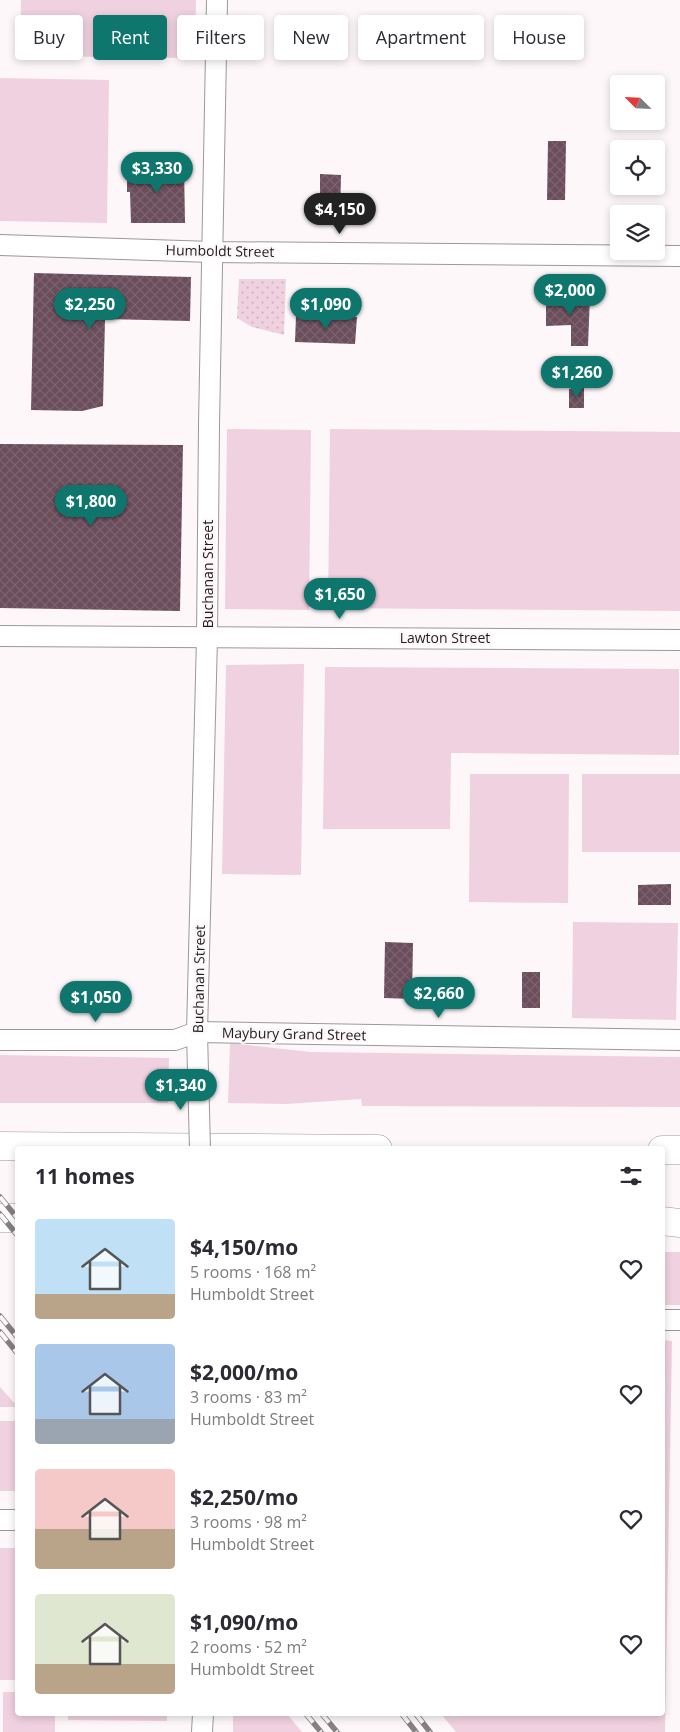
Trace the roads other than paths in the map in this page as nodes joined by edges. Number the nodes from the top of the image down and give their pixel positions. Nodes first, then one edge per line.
1 (218, 0) edge
2 (0, 245) edge
3 (212, 252) junction
4 (680, 256) edge
5 (0, 636) edge
6 (207, 638) junction
7 (680, 640) edge
8 (197, 1032) junction
9 (0, 1040) edge
10 (680, 1040) edge
11 (0, 1146) edge
12 (15, 1146) edge
13 (200, 1146) edge
14 (665, 1150) edge
15 (680, 1150) edge
16 (0, 1218) edge
17 (15, 1218) edge
18 (665, 1221) edge
19 (680, 1222) edge
20 (665, 1320) edge
21 (680, 1320) edge
22 (0, 1520) edge
23 (15, 1520) edge
24 (203, 1716) edge
25 (202, 1732) edge

1 - 3 street, Buchanan Street
2 - 3 street, Humboldt Street
3 - 4 street, Humboldt Street
3 - 6 street, Buchanan Street
5 - 6 street, Lawton Street
6 - 7 street, Lawton Street
6 - 8 street, Buchanan Street
8 - 9 street, Maybury Grand Street
8 - 10 street, Maybury Grand Street
8 - 13 street, Buchanan Street, bridge
11 - 12 highway
14 - 15 highway
16 - 17 highway
18 - 19 highway
20 - 21 street
22 - 23 street
24 - 25 street

